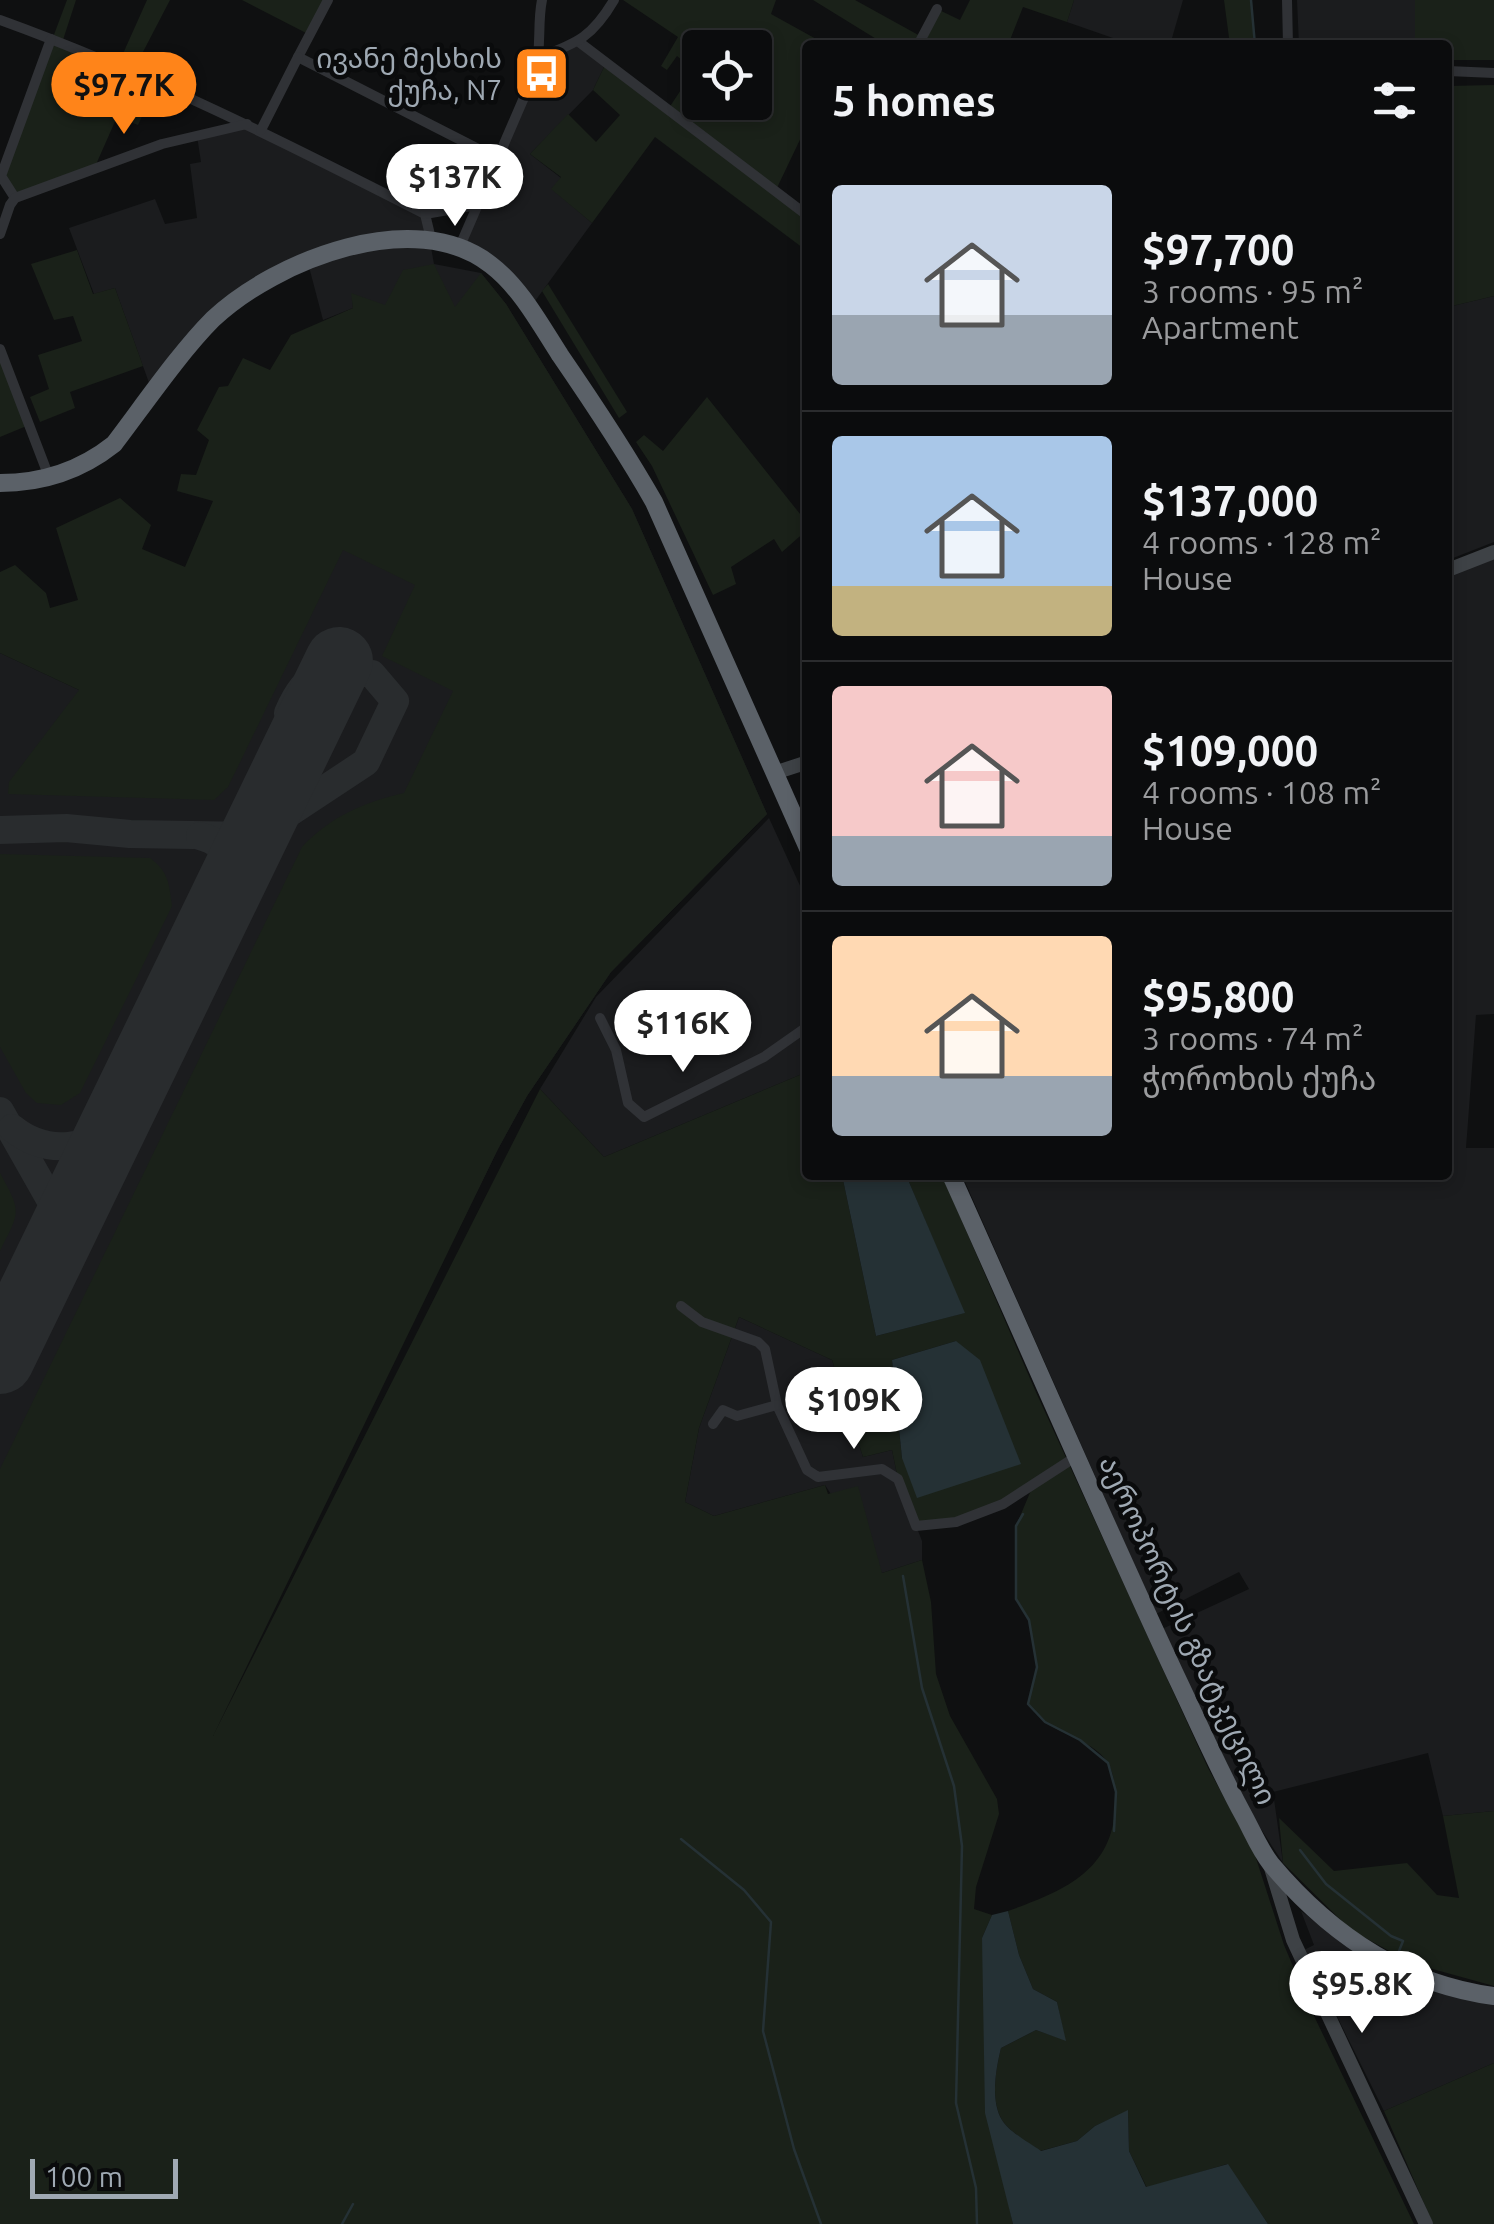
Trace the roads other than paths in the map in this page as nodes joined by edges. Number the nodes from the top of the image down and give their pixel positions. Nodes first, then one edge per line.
1 (328, 0) edge
2 (542, 0) edge
3 (614, 0) edge
4 (1287, 0) edge
5 (938, 10) dead end
6 (0, 20) edge
7 (51, 39) junction
8 (921, 40) edge
9 (1288, 40) edge
10 (579, 42) junction
11 (298, 57) junction
12 (540, 57) junction
13 (1452, 71) edge
14 (1494, 73) edge
15 (247, 124) junction
16 (260, 130) junction
17 (496, 158) junction
18 (15, 198) junction
19 (477, 205) junction
20 (802, 211) edge
21 (425, 214) junction
22 (0, 234) edge
23 (431, 240) junction
24 (460, 246) junction
25 (0, 349) edge
26 (49, 478) junction
27 (0, 483) edge
28 (1494, 552) edge
29 (1452, 568) edge
30 (802, 764) edge
31 (774, 772) junction
32 (802, 835) edge
33 (600, 1018) dead end
34 (802, 1030) edge
35 (953, 1180) edge
36 (680, 1306) dead end
37 (776, 1405) junction
38 (713, 1424) dead end
39 (1077, 1456) junction
40 (1268, 1860) junction
41 (1494, 1996) edge
42 (1426, 2224) edge

1 - 11 street
2 - 12 street
3 - 10 street
4 - 9 street
5 - 8 street
6 - 7 street
7 - 15 street
7 - 18 street
10 - 12 street
10 - 20 street
11 - 16 street
11 - 17 street
12 - 17 street
13 - 14 street
15 - 16 street
15 - 18 street
16 - 21 street
17 - 19 street
18 - 22 street
19 - 21 street
19 - 24 street
21 - 23 street
23 - 24 highway
23 - 26 highway
24 - 31 highway
25 - 26 street
26 - 27 highway
28 - 29 street
30 - 31 street
31 - 32 highway
33 - 34 street
35 - 39 highway, აეროპორტის გზატკეცილი
36 - 37 street
37 - 38 street
37 - 39 street
39 - 40 highway, აეროპორტის გზატკეცილი
40 - 41 highway, აეროპორტის გზატკეცილი
40 - 42 street

